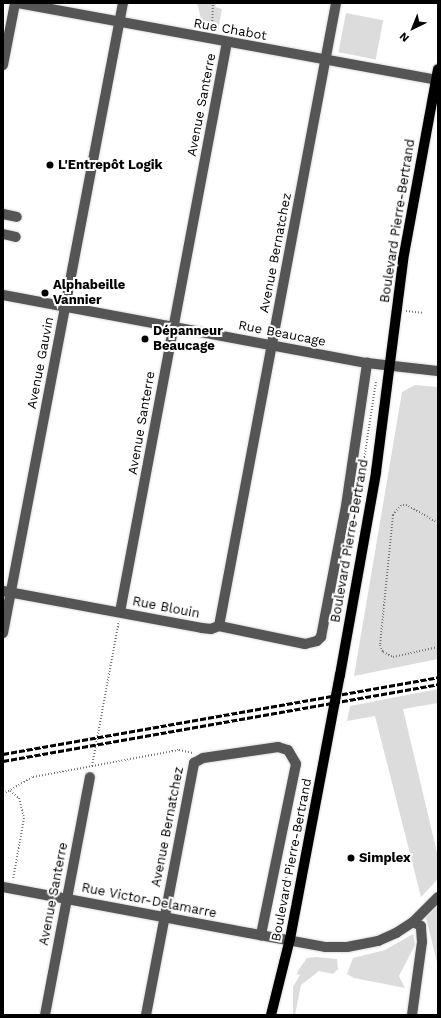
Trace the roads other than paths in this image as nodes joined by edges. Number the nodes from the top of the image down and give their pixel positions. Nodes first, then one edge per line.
1 (15, 3) edge
2 (18, 3) edge
3 (123, 3) edge
4 (336, 3) edge
5 (119, 22) junction
6 (227, 42) junction
7 (325, 61) junction
8 (3, 65) edge
9 (438, 69) edge
10 (437, 80) edge
11 (3, 214) edge
12 (17, 217) dead end
13 (3, 234) edge
14 (16, 237) dead end
15 (3, 295) edge
16 (65, 306) junction
17 (173, 327) junction
18 (272, 344) junction
19 (367, 364) junction
20 (390, 366) junction
21 (438, 371) edge
22 (7, 592) edge
23 (120, 612) junction
24 (219, 626) junction
25 (3, 633) edge
26 (321, 637) joint
27 (199, 761) joint
28 (90, 777) dead end
29 (7, 888) edge
30 (438, 897) edge
31 (66, 899) junction
32 (164, 917) junction
33 (413, 922) junction
34 (261, 934) junction
35 (290, 939) junction
36 (45, 1015) edge
37 (146, 1015) edge
38 (271, 1015) edge
39 (412, 1015) edge

1 - 8 street
2 - 5 street, Rue Chabot
3 - 5 street, Avenue Gauvin
4 - 7 street, Avenue Bernatchez
5 - 6 street, Rue Chabot
5 - 16 street, Avenue Gauvin
6 - 7 street, Rue Chabot
6 - 17 street, Avenue Santerre
7 - 10 street, Rue Chabot
7 - 18 street, Avenue Bernatchez
9 - 10 main road, Boulevard Pierre-Bertrand
10 - 20 main road, Boulevard Pierre-Bertrand
11 - 12 street
13 - 14 street
15 - 16 street, Rue Beaucage
16 - 17 street, Rue Beaucage
16 - 22 street, Avenue Gauvin
17 - 18 street, Rue Beaucage
17 - 23 street, Avenue Santerre
18 - 19 street, Rue Beaucage
18 - 24 street, Avenue Bernatchez
19 - 20 street, Rue Beaucage
19 - 26 street, Boulevard Pierre-Bertrand
20 - 21 street, Rue Beaucage
20 - 35 main road, Boulevard Pierre-Bertrand
22 - 23 street, Rue Blouin
22 - 25 street, Avenue Gauvin
23 - 24 street, Rue Blouin
24 - 26 street, Rue Blouin
27 - 32 street, Avenue Bernatchez
27 - 34 street, Boulevard Pierre-Bertrand
28 - 31 street, Avenue Santerre
29 - 31 street, Rue Victor-Delamarre
30 - 33 street, Rue Victor-Delamarre
31 - 32 street, Rue Victor-Delamarre
31 - 36 street, Avenue Santerre
32 - 34 street, Rue Victor-Delamarre
32 - 37 street, Avenue Bernatchez
33 - 35 street, Rue Victor-Delamarre
33 - 39 street
34 - 35 street, Rue Victor-Delamarre
35 - 38 main road, Boulevard Pierre-Bertrand

